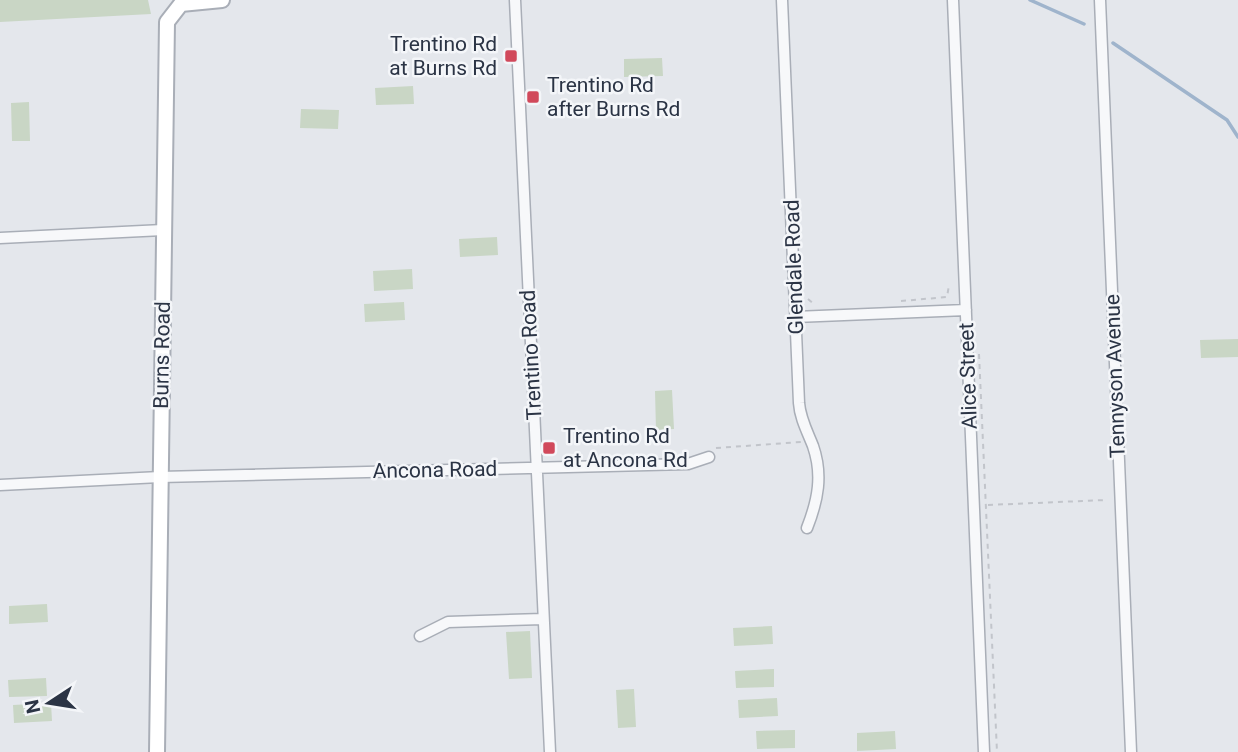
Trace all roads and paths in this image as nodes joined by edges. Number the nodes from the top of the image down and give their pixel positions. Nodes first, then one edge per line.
1 (222, 0) edge
2 (515, 0) edge
3 (782, 0) edge
4 (953, 0) edge
5 (1100, 0) edge
6 (179, 2) edge
7 (163, 230) junction
8 (0, 238) edge
9 (949, 285) dead end
10 (808, 299) dead end
11 (897, 302) dead end
12 (816, 305) dead end
13 (966, 310) junction
14 (795, 317) junction
15 (979, 346) dead end
16 (811, 442) junction
17 (709, 457) joint
18 (536, 468) junction
19 (160, 477) junction
20 (0, 485) edge
21 (1105, 500) dead end
22 (986, 505) junction
23 (807, 528) dead end
24 (543, 618) junction
25 (421, 636) dead end
26 (157, 752) edge
27 (550, 752) edge
28 (984, 752) edge
29 (997, 752) edge
30 (1131, 752) edge

1 - 6 main road, Burns Road
2 - 18 street, Trentino Road
3 - 14 street, Glendale Road
4 - 13 street, Alice Street
5 - 30 street, Tennyson Avenue
6 - 7 main road, Burns Road
7 - 8 street
7 - 19 main road, Burns Road
9 - 11 path
10 - 12 path
13 - 14 street
13 - 28 street, Alice Street
14 - 16 street, Glendale Road
15 - 22 path
16 - 17 path
16 - 23 street, Glendale Road
17 - 18 street, Ancona Road
18 - 19 street, Ancona Road
18 - 24 street, Trentino Road
19 - 20 street, Ancona Road
19 - 26 main road, Burns Road
21 - 22 path
22 - 29 path
24 - 25 street
24 - 27 street, Trentino Road

